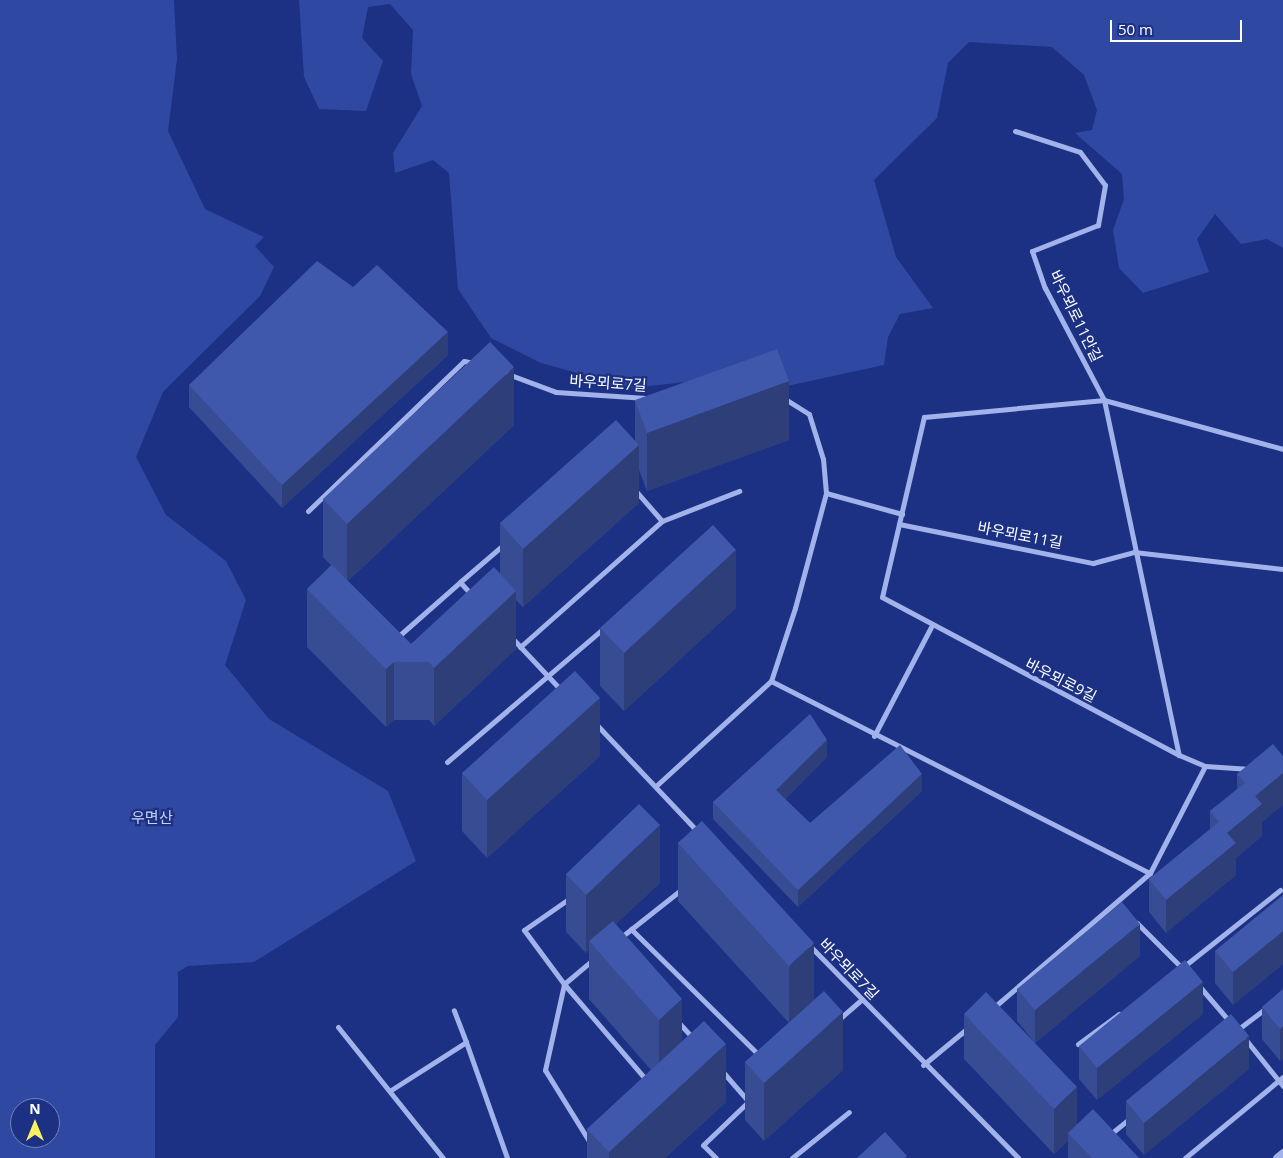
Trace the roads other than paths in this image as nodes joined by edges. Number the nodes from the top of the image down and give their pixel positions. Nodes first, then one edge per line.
1 (1015, 131) dead end
2 (482, 364) edge
3 (500, 371) edge
4 (780, 397) edge
5 (655, 399) edge
6 (1104, 400) junction
7 (1283, 449) edge
8 (632, 486) edge
9 (739, 491) dead end
10 (826, 493) junction
11 (308, 511) dead end
12 (902, 514) junction
13 (662, 522) junction
14 (899, 524) junction
15 (511, 539) edge
16 (1134, 552) junction
17 (1283, 569) edge
18 (460, 582) junction
19 (480, 604) edge
20 (613, 621) edge
21 (932, 627) junction
22 (507, 632) edge
23 (401, 634) edge
24 (520, 647) junction
25 (546, 675) junction
26 (771, 681) junction
27 (567, 695) edge
28 (588, 716) edge
29 (874, 736) junction
30 (1179, 755) junction
31 (447, 762) dead end
32 (1205, 766) junction
33 (1263, 769) edge
34 (657, 785) junction
35 (708, 843) edge
36 (1150, 874) junction
37 (691, 881) edge
38 (1280, 890) dead end
39 (577, 893) edge
40 (1118, 905) junction
41 (1125, 912) edge
42 (1132, 919) edge
43 (631, 929) junction
44 (802, 938) edge
45 (611, 946) edge
46 (604, 951) edge
47 (1182, 968) junction
48 (1174, 973) edge
49 (1188, 974) edge
50 (1194, 981) edge
51 (564, 984) junction
52 (862, 999) junction
53 (1275, 1001) edge
54 (1126, 1009) edge
55 (454, 1010) dead end
56 (983, 1016) edge
57 (675, 1018) edge
58 (976, 1022) edge
59 (834, 1024) edge
60 (338, 1027) dead end
61 (1237, 1030) junction
62 (1230, 1036) edge
63 (466, 1042) junction
64 (1078, 1044) edge
65 (700, 1046) edge
66 (923, 1065) junction
67 (770, 1066) edge
68 (719, 1067) edge
69 (1281, 1079) edge
70 (1283, 1086) edge
71 (390, 1090) junction
72 (756, 1094) edge
73 (673, 1097) edge
74 (749, 1101) junction
75 (666, 1103) junction
76 (849, 1112) dead end
77 (1135, 1114) edge
78 (1113, 1132) edge
79 (1283, 1153) edge
80 (598, 1157) edge
81 (443, 1158) edge
82 (507, 1158) edge
83 (716, 1158) edge
84 (792, 1158) edge
85 (1018, 1158) edge
86 (1185, 1158) edge
87 (1277, 1158) edge

1 - 6 street, 바우뫼로11안길
2 - 11 street
3 - 5 street, 바우뫼로7길
4 - 10 street
6 - 7 street
6 - 12 street
6 - 16 street
8 - 13 street
9 - 13 street
10 - 12 street
10 - 26 street
12 - 14 street, 바우뫼로9길
13 - 24 street
14 - 16 street, 바우뫼로11길
14 - 21 street, 바우뫼로9길
15 - 18 street
16 - 17 street, 바우뫼로11길
16 - 30 street
18 - 19 street
18 - 23 street
20 - 25 street
21 - 29 street
21 - 30 street, 바우뫼로9길
22 - 24 street
24 - 25 street
25 - 27 street
25 - 31 street
26 - 29 street
26 - 34 street
28 - 34 street
29 - 36 street
30 - 32 street, 바우뫼로9길
32 - 33 street, 바우뫼로9길
32 - 36 street
34 - 35 street
36 - 40 street
37 - 43 street
38 - 47 street
39 - 51 street
40 - 41 street
40 - 56 street
42 - 47 street
43 - 45 street
43 - 67 street
44 - 52 street, 바우뫼로7길
46 - 51 street
47 - 48 street
47 - 49 street
50 - 61 street
51 - 75 street
51 - 80 street
52 - 59 street
52 - 66 street, 바우뫼로7길
53 - 61 street
54 - 64 street
55 - 63 street
57 - 65 street
58 - 66 street
60 - 71 street
61 - 62 street
61 - 69 street
63 - 71 street
63 - 82 street
66 - 85 street, 바우뫼로7길
68 - 74 street
69 - 70 street
69 - 86 street
71 - 81 street
72 - 74 street
73 - 75 street
74 - 83 street
75 - 80 street
76 - 84 street
77 - 78 street
79 - 87 street

